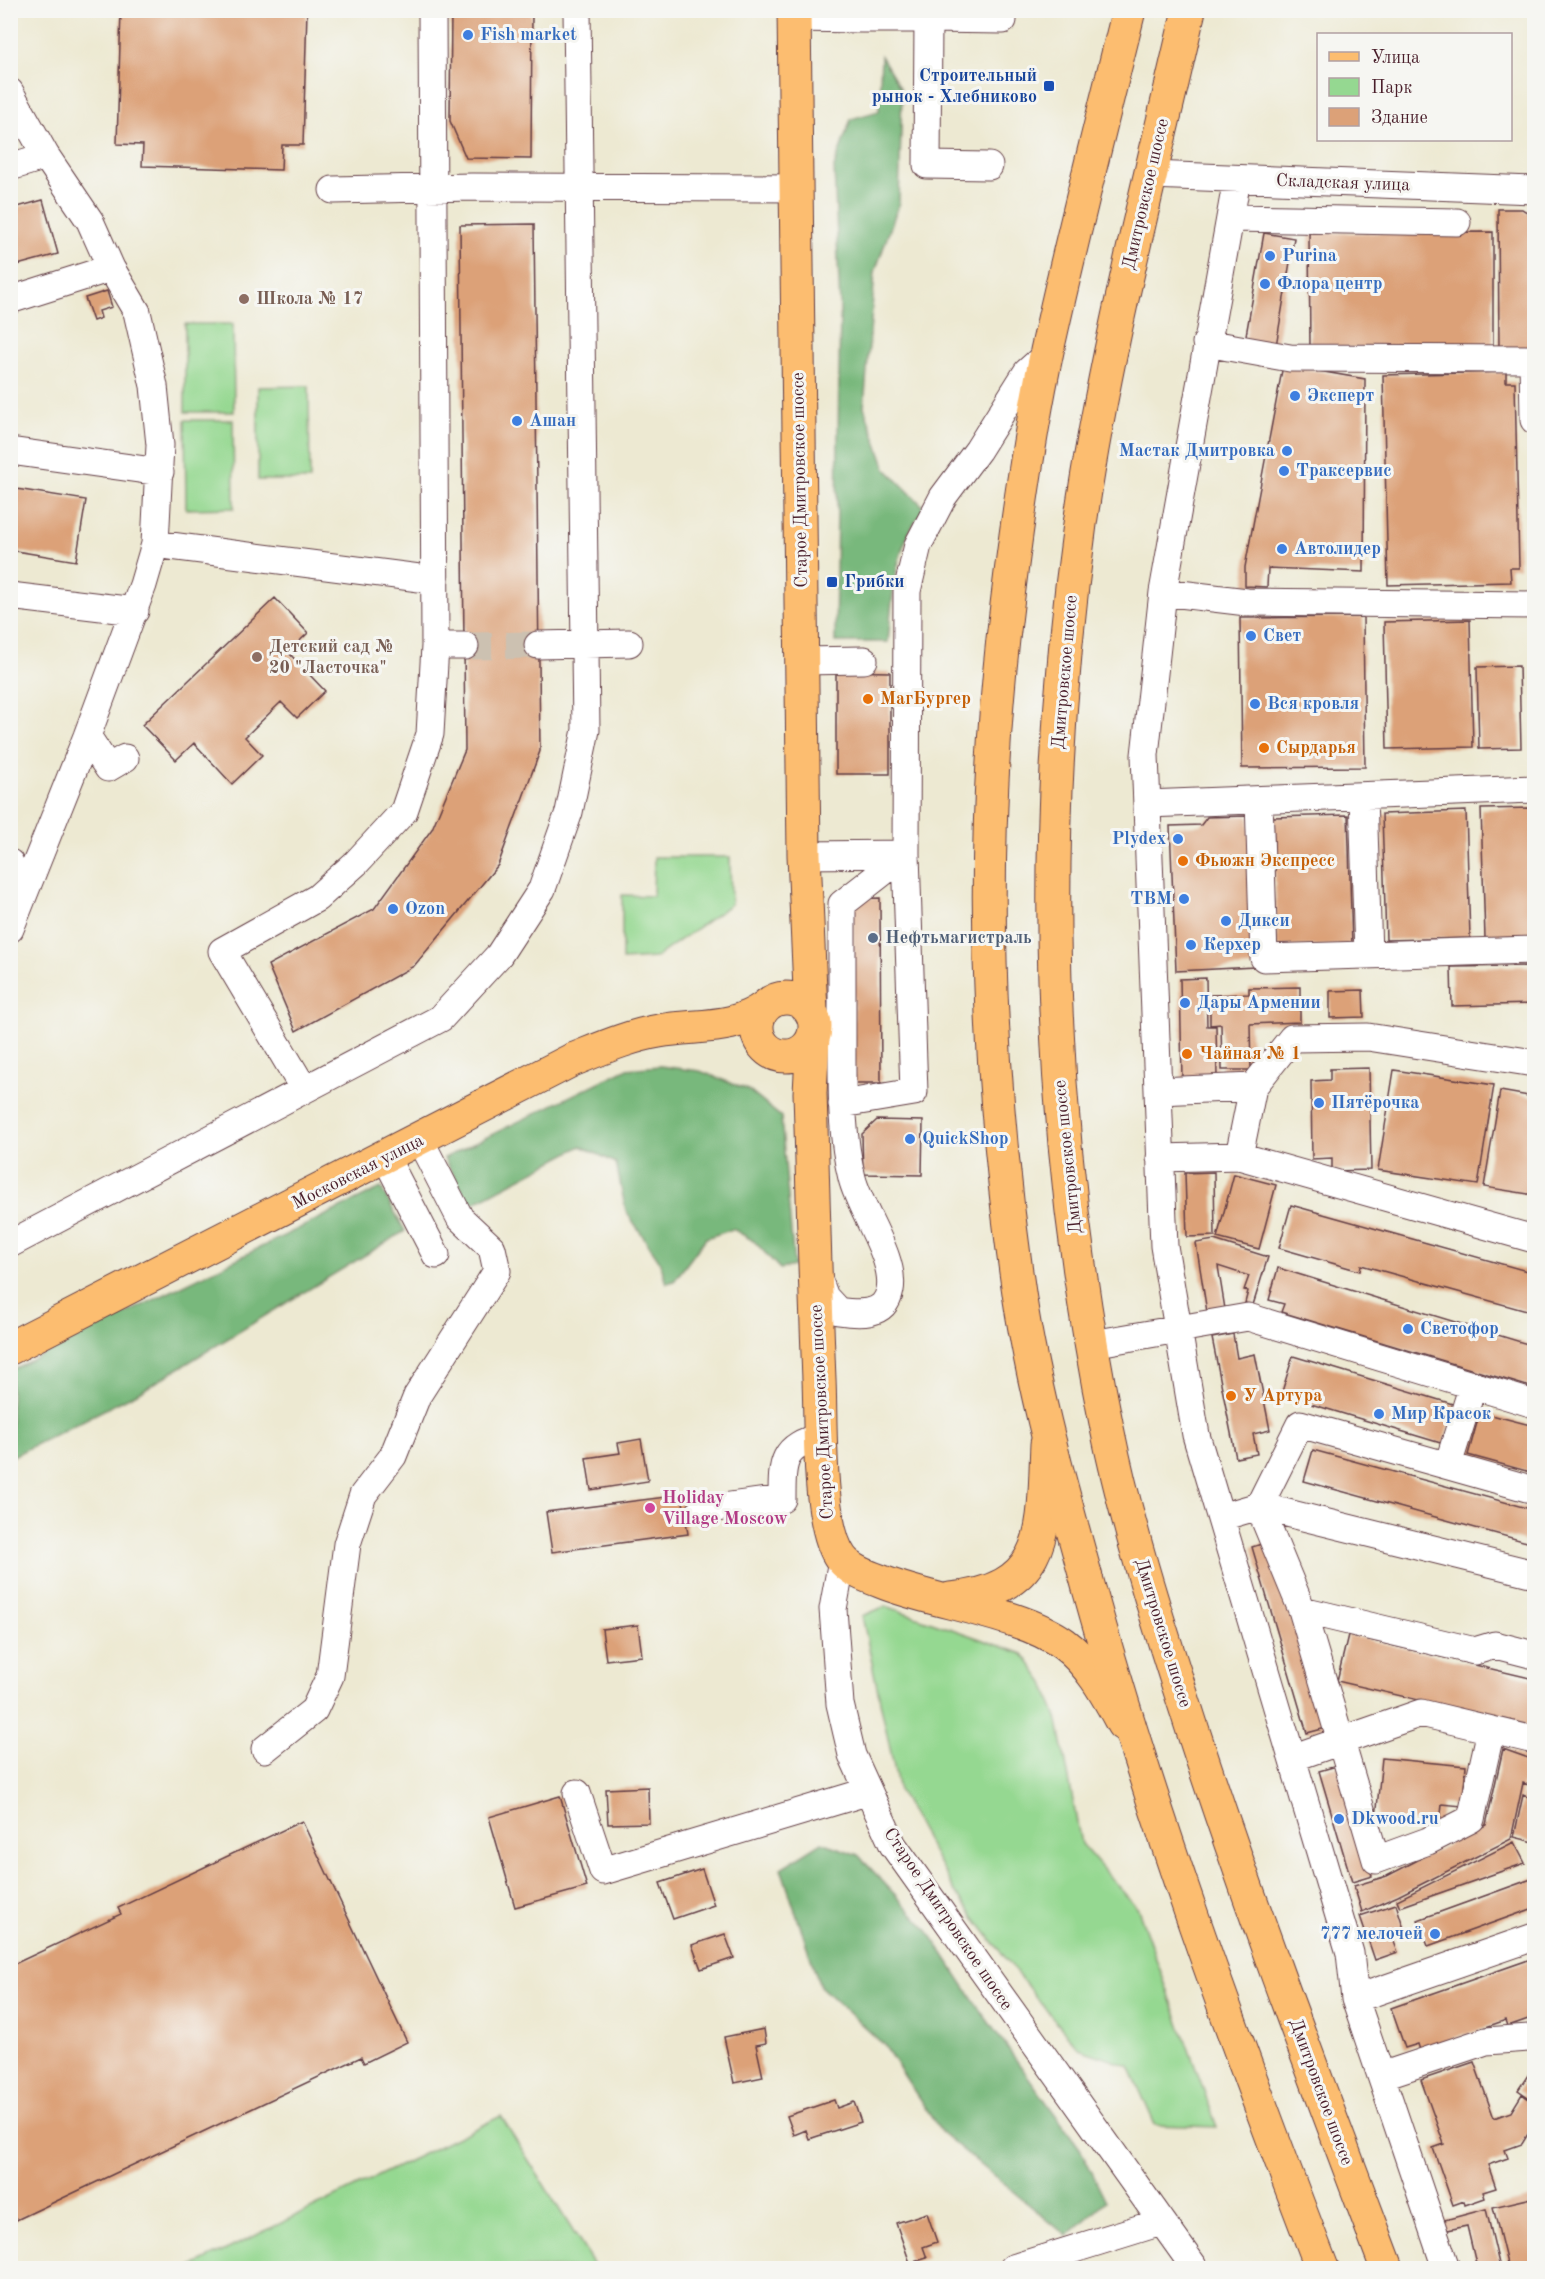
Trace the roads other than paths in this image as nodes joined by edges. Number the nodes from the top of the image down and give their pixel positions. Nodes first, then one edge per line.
1 (432, 10) edge
2 (577, 10) edge
3 (1003, 10) edge
4 (1129, 10) edge
5 (1189, 10) edge
6 (794, 14) edge
7 (862, 15) edge
8 (928, 19) junction
9 (10, 92) edge
10 (46, 156) junction
11 (989, 166) dead end
12 (10, 167) edge
13 (1151, 175) junction
14 (1237, 179) junction
15 (432, 187) junction
16 (578, 188) junction
17 (796, 188) junction
18 (333, 190) dead end
19 (1534, 190) edge
20 (1230, 218) junction
21 (1457, 222) dead end
22 (111, 268) junction
23 (10, 300) edge
24 (1206, 343) junction
25 (1047, 354) junction
26 (1534, 420) edge
27 (10, 451) edge
28 (160, 472) junction
29 (155, 544) junction
30 (435, 580) junction
31 (1163, 592) junction
32 (10, 596) edge
33 (1534, 605) edge
34 (135, 611) junction
35 (629, 643) dead end
36 (585, 644) junction
37 (538, 645) tunnel mouth
38 (435, 646) junction
39 (465, 646) tunnel mouth
40 (864, 660) dead end
41 (802, 661) junction
42 (87, 736) junction
43 (125, 758) dead end
44 (1534, 789) edge
45 (1363, 796) junction
46 (1259, 800) junction
47 (1147, 804) junction
48 (906, 854) junction
49 (804, 855) junction
50 (10, 863) edge
51 (24, 892) junction
52 (10, 928) edge
53 (806, 950) junction
54 (1534, 950) edge
55 (1368, 955) junction
56 (773, 1002) junction
57 (812, 1024) junction
58 (714, 1026) junction
59 (775, 1050) junction
60 (1534, 1063) edge
61 (1253, 1087) junction
62 (304, 1089) junction
63 (1158, 1091) junction
64 (810, 1093) junction
65 (842, 1104) junction
66 (420, 1140) junction
67 (1239, 1156) junction
68 (386, 1158) junction
69 (1160, 1158) junction
70 (1534, 1239) edge
71 (10, 1244) edge
72 (436, 1255) dead end
73 (815, 1268) junction
74 (1178, 1329) junction
75 (1092, 1344) junction
76 (10, 1348) edge
77 (1473, 1385) junction
78 (1534, 1404) edge
79 (1047, 1436) junction
80 (821, 1437) junction
81 (1448, 1465) junction
82 (1534, 1490) edge
83 (1259, 1506) junction
84 (701, 1510) dead end
85 (1221, 1517) junction
86 (842, 1560) junction
87 (1534, 1574) edge
88 (939, 1600) junction
89 (1302, 1610) junction
90 (1534, 1654) edge
91 (1491, 1730) junction
92 (1131, 1739) junction
93 (1534, 1740) edge
94 (1341, 1741) junction
95 (265, 1749) dead end
96 (1292, 1758) junction
97 (866, 1792) junction
98 (578, 1793) dead end
99 (1534, 1937) edge
100 (1355, 1999) junction
101 (1529, 2038) dead end
102 (1381, 2076) junction
103 (1161, 2222) junction
104 (1013, 2268) edge
105 (1195, 2268) edge
106 (1322, 2268) edge
107 (1387, 2268) edge
108 (1446, 2268) edge

1 - 15 street
2 - 16 street
3 - 8 street
4 - 25 main road
5 - 13 main road, Дмитровское шоссе
6 - 7 street
6 - 17 main road, Старое Дмитровское шоссе
7 - 8 street
8 - 11 street
9 - 10 street
10 - 12 street
10 - 22 street
13 - 14 street, Складская улица
13 - 75 main road, Дмитровское шоссе
14 - 19 street, Складская улица
14 - 20 street
15 - 16 street
15 - 18 street
15 - 30 street
16 - 17 street
16 - 36 street
17 - 41 main road, Старое Дмитровское шоссе
20 - 21 street
20 - 24 street
22 - 23 street
22 - 28 street
24 - 26 street
24 - 31 street
25 - 48 street
25 - 79 main road
27 - 28 street
28 - 29 street
29 - 30 street
29 - 34 street
30 - 38 street
31 - 33 street
31 - 47 street
32 - 34 street
34 - 42 street
35 - 36 street
36 - 37 street
36 - 62 street
38 - 39 street
38 - 62 street
40 - 41 street
41 - 49 main road, Старое Дмитровское шоссе
42 - 43 street
42 - 51 street
44 - 45 street
45 - 46 street
45 - 55 street
46 - 47 street
46 - 55 street
47 - 63 street
48 - 49 street
48 - 65 street
48 - 65 street
49 - 53 main road, Старое Дмитровское шоссе
50 - 51 street
51 - 52 street
53 - 56 main road, Старое Дмитровское шоссе
53 - 57 main road, Старое Дмитровское шоссе
54 - 55 street
56 - 57 main road
56 - 58 main road, Московская улица
56 - 59 main road, Старое Дмитровское шоссе
57 - 59 main road
57 - 64 main road, Старое Дмитровское шоссе
58 - 59 main road, Московская улица
58 - 66 main road, Московская улица
59 - 64 main road, Старое Дмитровское шоссе
60 - 61 street
61 - 63 street
61 - 67 street
62 - 71 street
63 - 69 street
64 - 73 main road, Старое Дмитровское шоссе
65 - 73 street
66 - 68 main road, Московская улица
66 - 95 street
67 - 69 street
67 - 70 street
68 - 72 street
68 - 76 main road, Московская улица
69 - 74 street
73 - 80 main road, Старое Дмитровское шоссе
74 - 75 street
74 - 77 street
74 - 85 street
75 - 107 main road, Дмитровское шоссе
77 - 78 street
77 - 81 street
79 - 88 main road
79 - 92 main road
80 - 84 street
80 - 86 main road, Старое Дмитровское шоссе
81 - 82 street
81 - 83 street
83 - 85 street
83 - 87 street
83 - 89 street
85 - 96 street
86 - 88 main road
86 - 97 street, Старое Дмитровское шоссе
88 - 92 main road
89 - 90 street
89 - 94 street
91 - 93 street
91 - 94 street
91 - 94 street
92 - 106 main road
94 - 96 street
96 - 100 street
97 - 98 street
97 - 103 street, Старое Дмитровское шоссе
99 - 100 street
100 - 102 street
101 - 102 street
102 - 108 street
103 - 104 street
103 - 105 street, Старое Дмитровское шоссе

